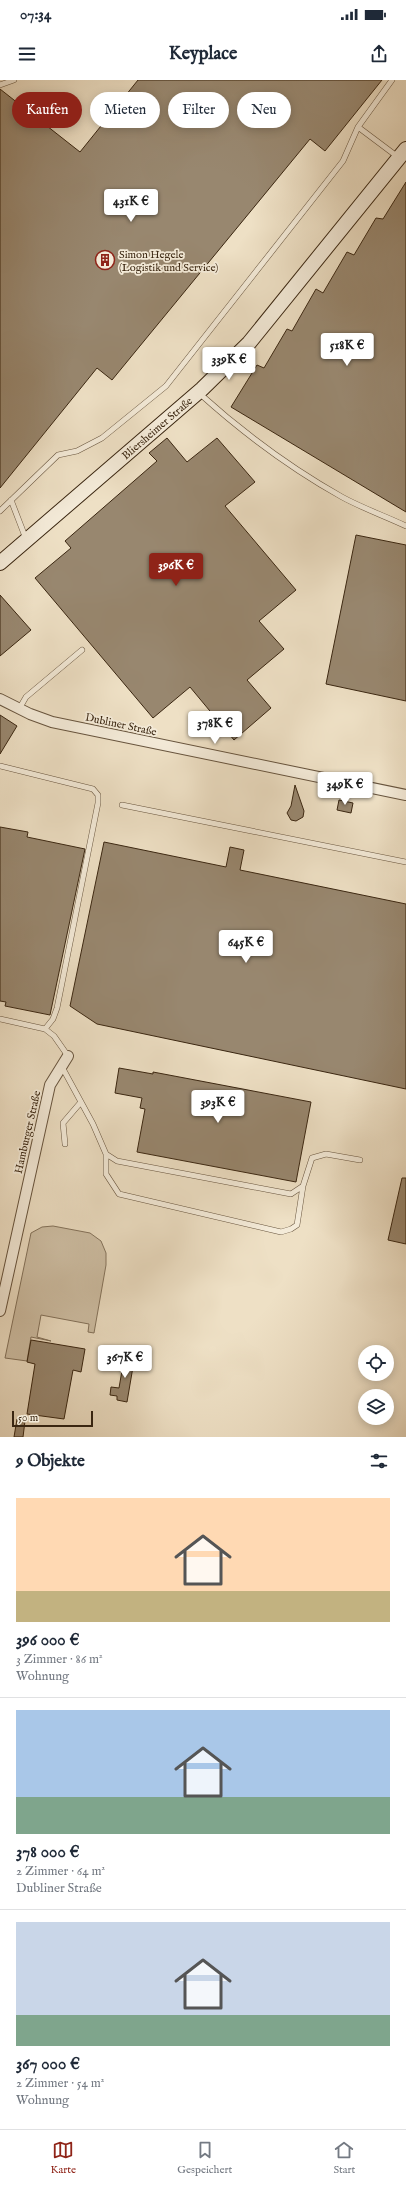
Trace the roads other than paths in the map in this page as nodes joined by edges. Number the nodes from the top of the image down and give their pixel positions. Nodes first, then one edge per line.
1 (14, 80) edge
2 (392, 80) edge
3 (0, 85) edge
4 (358, 127) junction
5 (404, 152) edge
6 (198, 392) junction
7 (11, 500) junction
8 (0, 511) edge
9 (406, 526) edge
10 (27, 540) junction
11 (0, 562) edge
12 (82, 650) dead end
13 (0, 699) edge
14 (19, 709) junction
15 (0, 766) edge
16 (406, 795) edge
17 (122, 805) dead end
18 (406, 862) edge
19 (0, 1019) edge
20 (45, 1029) junction
21 (68, 1056) joint
22 (62, 1067) junction
23 (81, 1102) junction
24 (64, 1144) dead end
25 (106, 1154) junction
26 (360, 1160) dead end
27 (303, 1186) junction
28 (0, 1311) edge

1 - 3 lane
2 - 4 lane
4 - 5 lane
4 - 7 lane
5 - 6 street, Bliersheimer Straße
6 - 9 lane
6 - 10 street, Bliersheimer Straße
7 - 8 lane
7 - 10 lane
10 - 11 street, Bliersheimer Straße
12 - 14 lane
13 - 14 street, Dubliner Straße
14 - 16 street, Dubliner Straße
15 - 20 lane
17 - 18 lane
19 - 20 lane
20 - 21 lane
21 - 22 street, Hamburger Straße
22 - 23 lane
22 - 28 street, Hamburger Straße
23 - 24 lane
23 - 25 lane
25 - 27 lane
25 - 27 lane
26 - 27 lane

